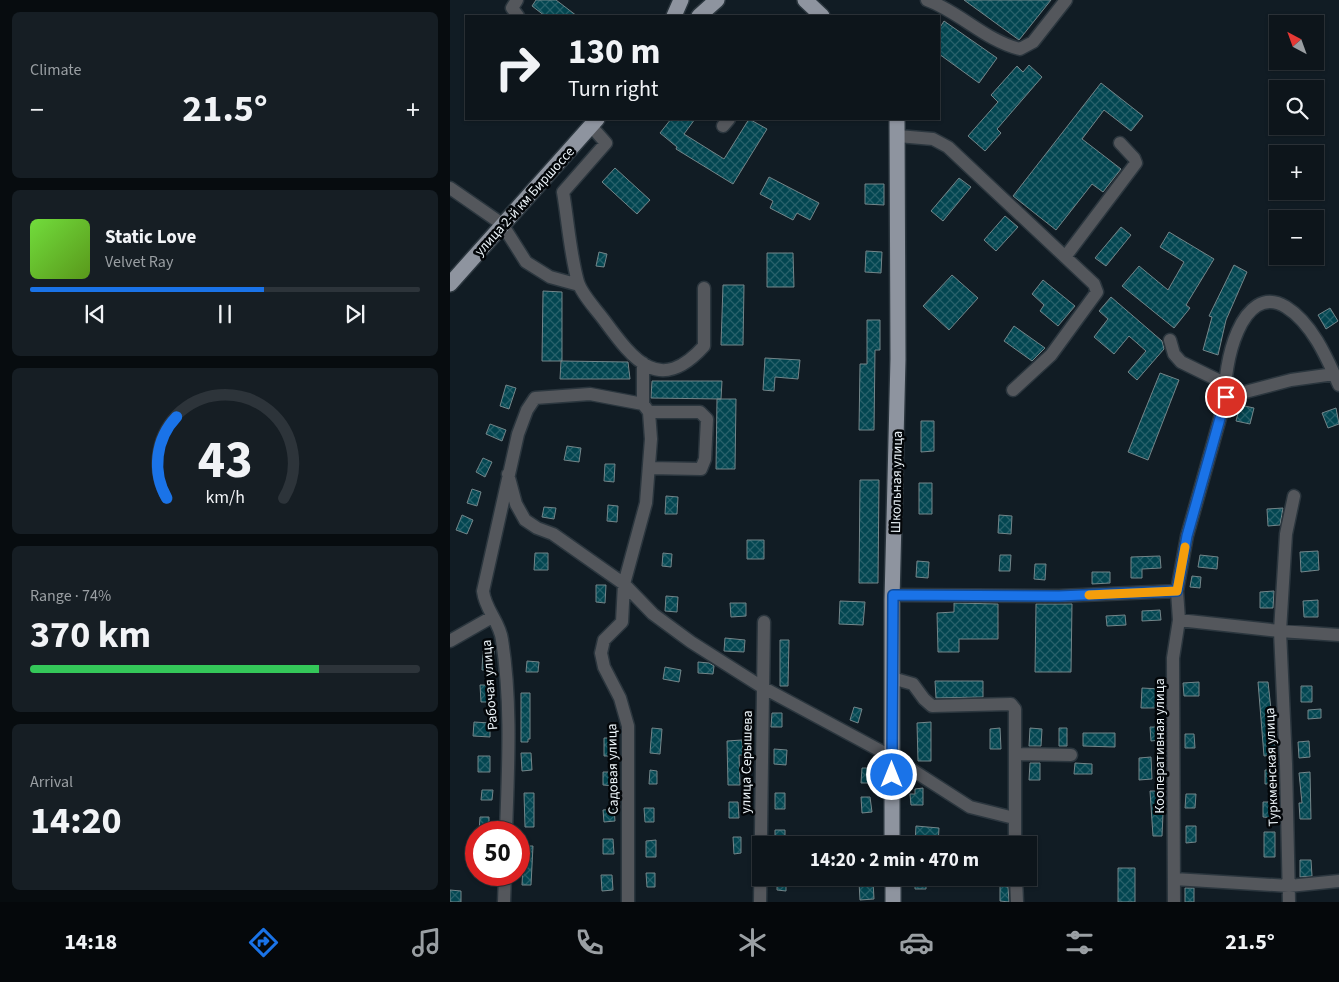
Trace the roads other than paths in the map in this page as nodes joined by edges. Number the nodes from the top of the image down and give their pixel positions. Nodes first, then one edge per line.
1 (517, 0) edge
2 (717, 0) edge
3 (926, 0) edge
4 (1066, 0) edge
5 (517, 15) edge
6 (700, 15) edge
7 (897, 120) edge
8 (595, 121) edge
9 (898, 136) junction
10 (1120, 143) dead end
11 (450, 188) edge
12 (502, 224) junction
13 (1065, 257) junction
14 (450, 284) edge
15 (578, 284) junction
16 (704, 288) dead end
17 (1170, 340) dead end
18 (644, 363) junction
19 (1336, 380) edge
20 (1224, 383) junction
21 (1013, 390) dead end
22 (1226, 397) junction
23 (646, 408) junction
24 (649, 468) junction
25 (508, 474) junction
26 (1294, 496) dead end
27 (624, 584) junction
28 (1177, 591) junction
29 (893, 595) junction
30 (492, 617) junction
31 (1179, 620) junction
32 (764, 622) dead end
33 (1280, 631) junction
34 (1339, 635) edge
35 (450, 641) edge
36 (892, 678) junction
37 (762, 687) junction
38 (1017, 754) junction
39 (1071, 755) dead end
40 (892, 757) junction
41 (1014, 818) junction
42 (506, 821) edge
43 (892, 836) edge
44 (1015, 836) edge
45 (1174, 879) junction
46 (1339, 881) edge
47 (505, 886) edge
48 (893, 886) edge
49 (1016, 886) edge
50 (1289, 886) junction
51 (504, 902) edge
52 (628, 902) edge
53 (760, 902) edge
54 (893, 902) edge
55 (1017, 902) edge
56 (1174, 902) edge
57 (1289, 902) edge

1 - 5 street
2 - 6 main road
3 - 4 street
7 - 9 main road, Школьная улица
8 - 12 main road, улица 2-й км Биршоссе
8 - 15 street
9 - 13 street
9 - 29 main road, Школьная улица
10 - 13 street
11 - 12 street
12 - 14 main road, улица 2-й км Биршоссе
12 - 15 street
13 - 21 street
15 - 18 street
16 - 18 street
17 - 20 street
18 - 23 street, Садовая улица
19 - 20 street
19 - 22 street
20 - 22 street
22 - 28 street, Кооперативная улица
23 - 24 street, Садовая улица
23 - 24 street
23 - 25 street, Рабочая улица
24 - 27 street, Садовая улица
25 - 27 street
25 - 30 street, Рабочая улица
26 - 33 street, Туркменская улица
27 - 37 street
27 - 52 street, Садовая улица
28 - 29 street
28 - 31 street, Кооперативная улица
29 - 36 main road, Школьная улица
30 - 35 street
30 - 42 street, Рабочая улица
31 - 33 street
31 - 45 street, Кооперативная улица
32 - 37 street, улица Серышева
33 - 34 street
33 - 50 street, Туркменская улица
36 - 38 street
36 - 40 main road, Школьная улица
37 - 40 street
37 - 53 street, улица Серышева
38 - 39 street
38 - 41 street
40 - 41 street
40 - 43 main road, Школьная улица
41 - 44 street
45 - 50 street
45 - 56 street, Кооперативная улица
46 - 50 street
47 - 51 street
48 - 54 main road
49 - 55 street
50 - 57 street, Туркменская улица

